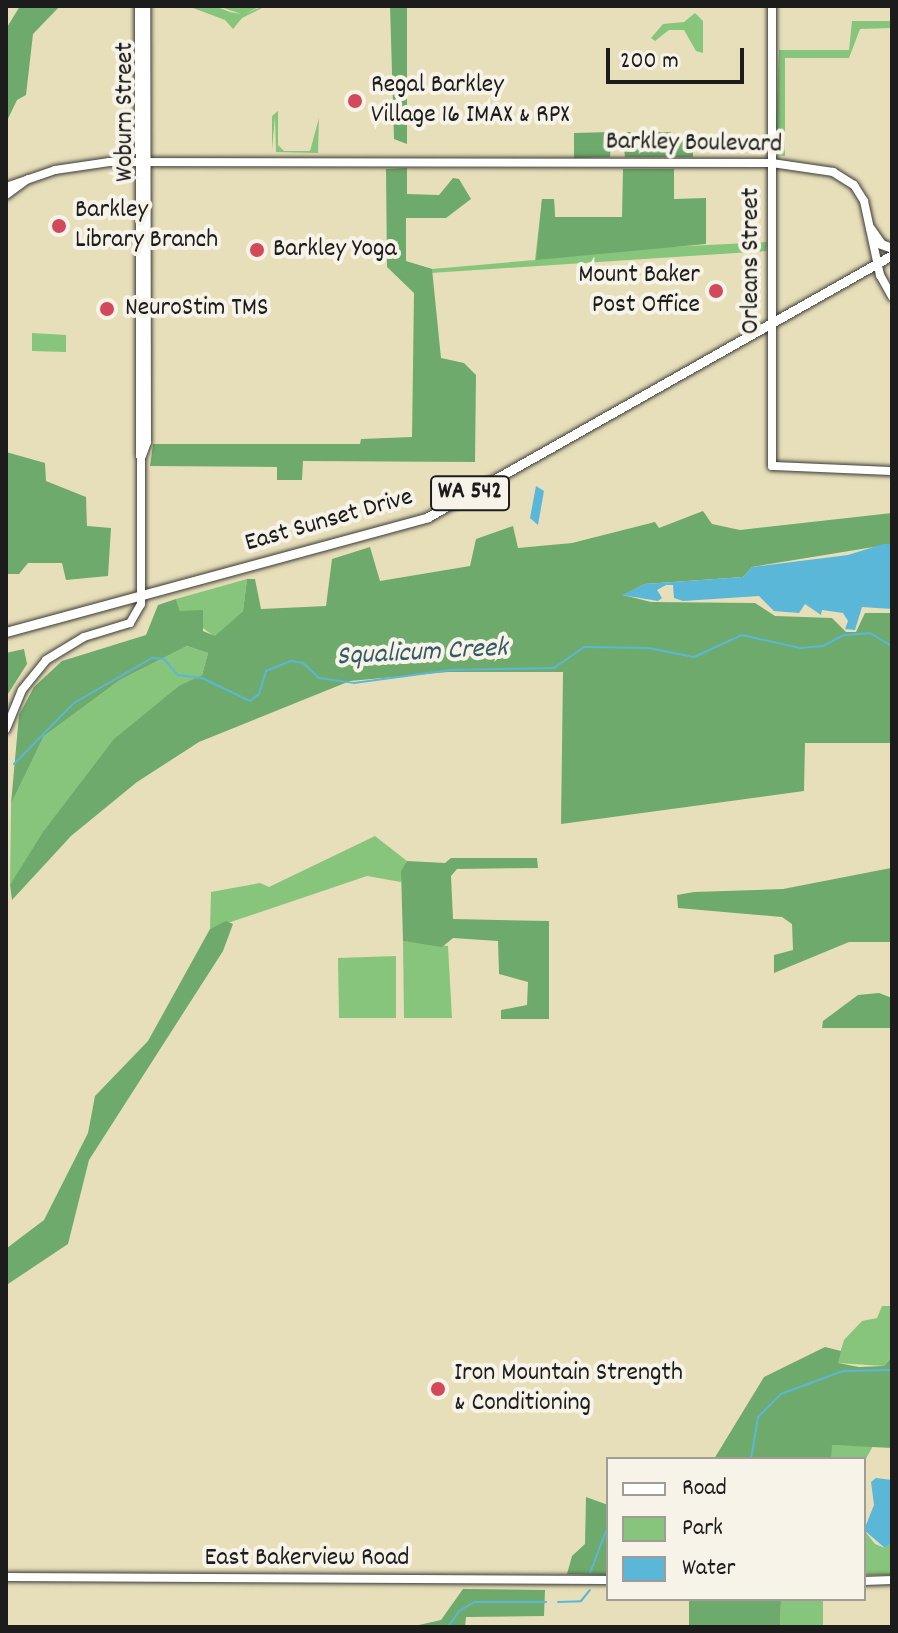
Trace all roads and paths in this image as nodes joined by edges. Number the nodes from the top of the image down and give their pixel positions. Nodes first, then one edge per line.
1 (139, 6) edge
2 (146, 6) edge
3 (772, 6) edge
4 (142, 162) junction
5 (772, 163) junction
6 (28, 178) junction
7 (6, 187) edge
8 (6, 195) edge
9 (870, 228) junction
10 (892, 248) edge
11 (892, 255) edge
12 (877, 264) junction
13 (892, 297) edge
14 (772, 324) junction
15 (892, 471) edge
16 (141, 596) junction
17 (6, 632) edge
18 (6, 729) edge
19 (6, 1577) edge
20 (606, 1580) edge
21 (892, 1580) edge
22 (866, 1581) edge

1 - 4 main road, Woburn Street
2 - 4 main road, Woburn Street
3 - 5 main road, Orleans Street
4 - 5 main road, Barkley Boulevard
4 - 6 main road, Barkley Boulevard
4 - 16 main road, Woburn Street
5 - 9 main road, Barkley Boulevard
5 - 14 main road, Orleans Street
6 - 7 main road, Barkley Boulevard
6 - 8 main road, Barkley Boulevard
9 - 10 main road
9 - 12 main road, Barkley Boulevard
11 - 12 main road, East Sunset Drive / WA 542
12 - 13 main road, Barkley Boulevard
12 - 14 main road, East Sunset Drive / WA 542
14 - 15 main road, Orleans Street
14 - 16 main road, East Sunset Drive / WA 542
16 - 17 main road, East Sunset Drive / WA 542
16 - 18 main road
19 - 20 main road, East Bakerview Road
21 - 22 main road

